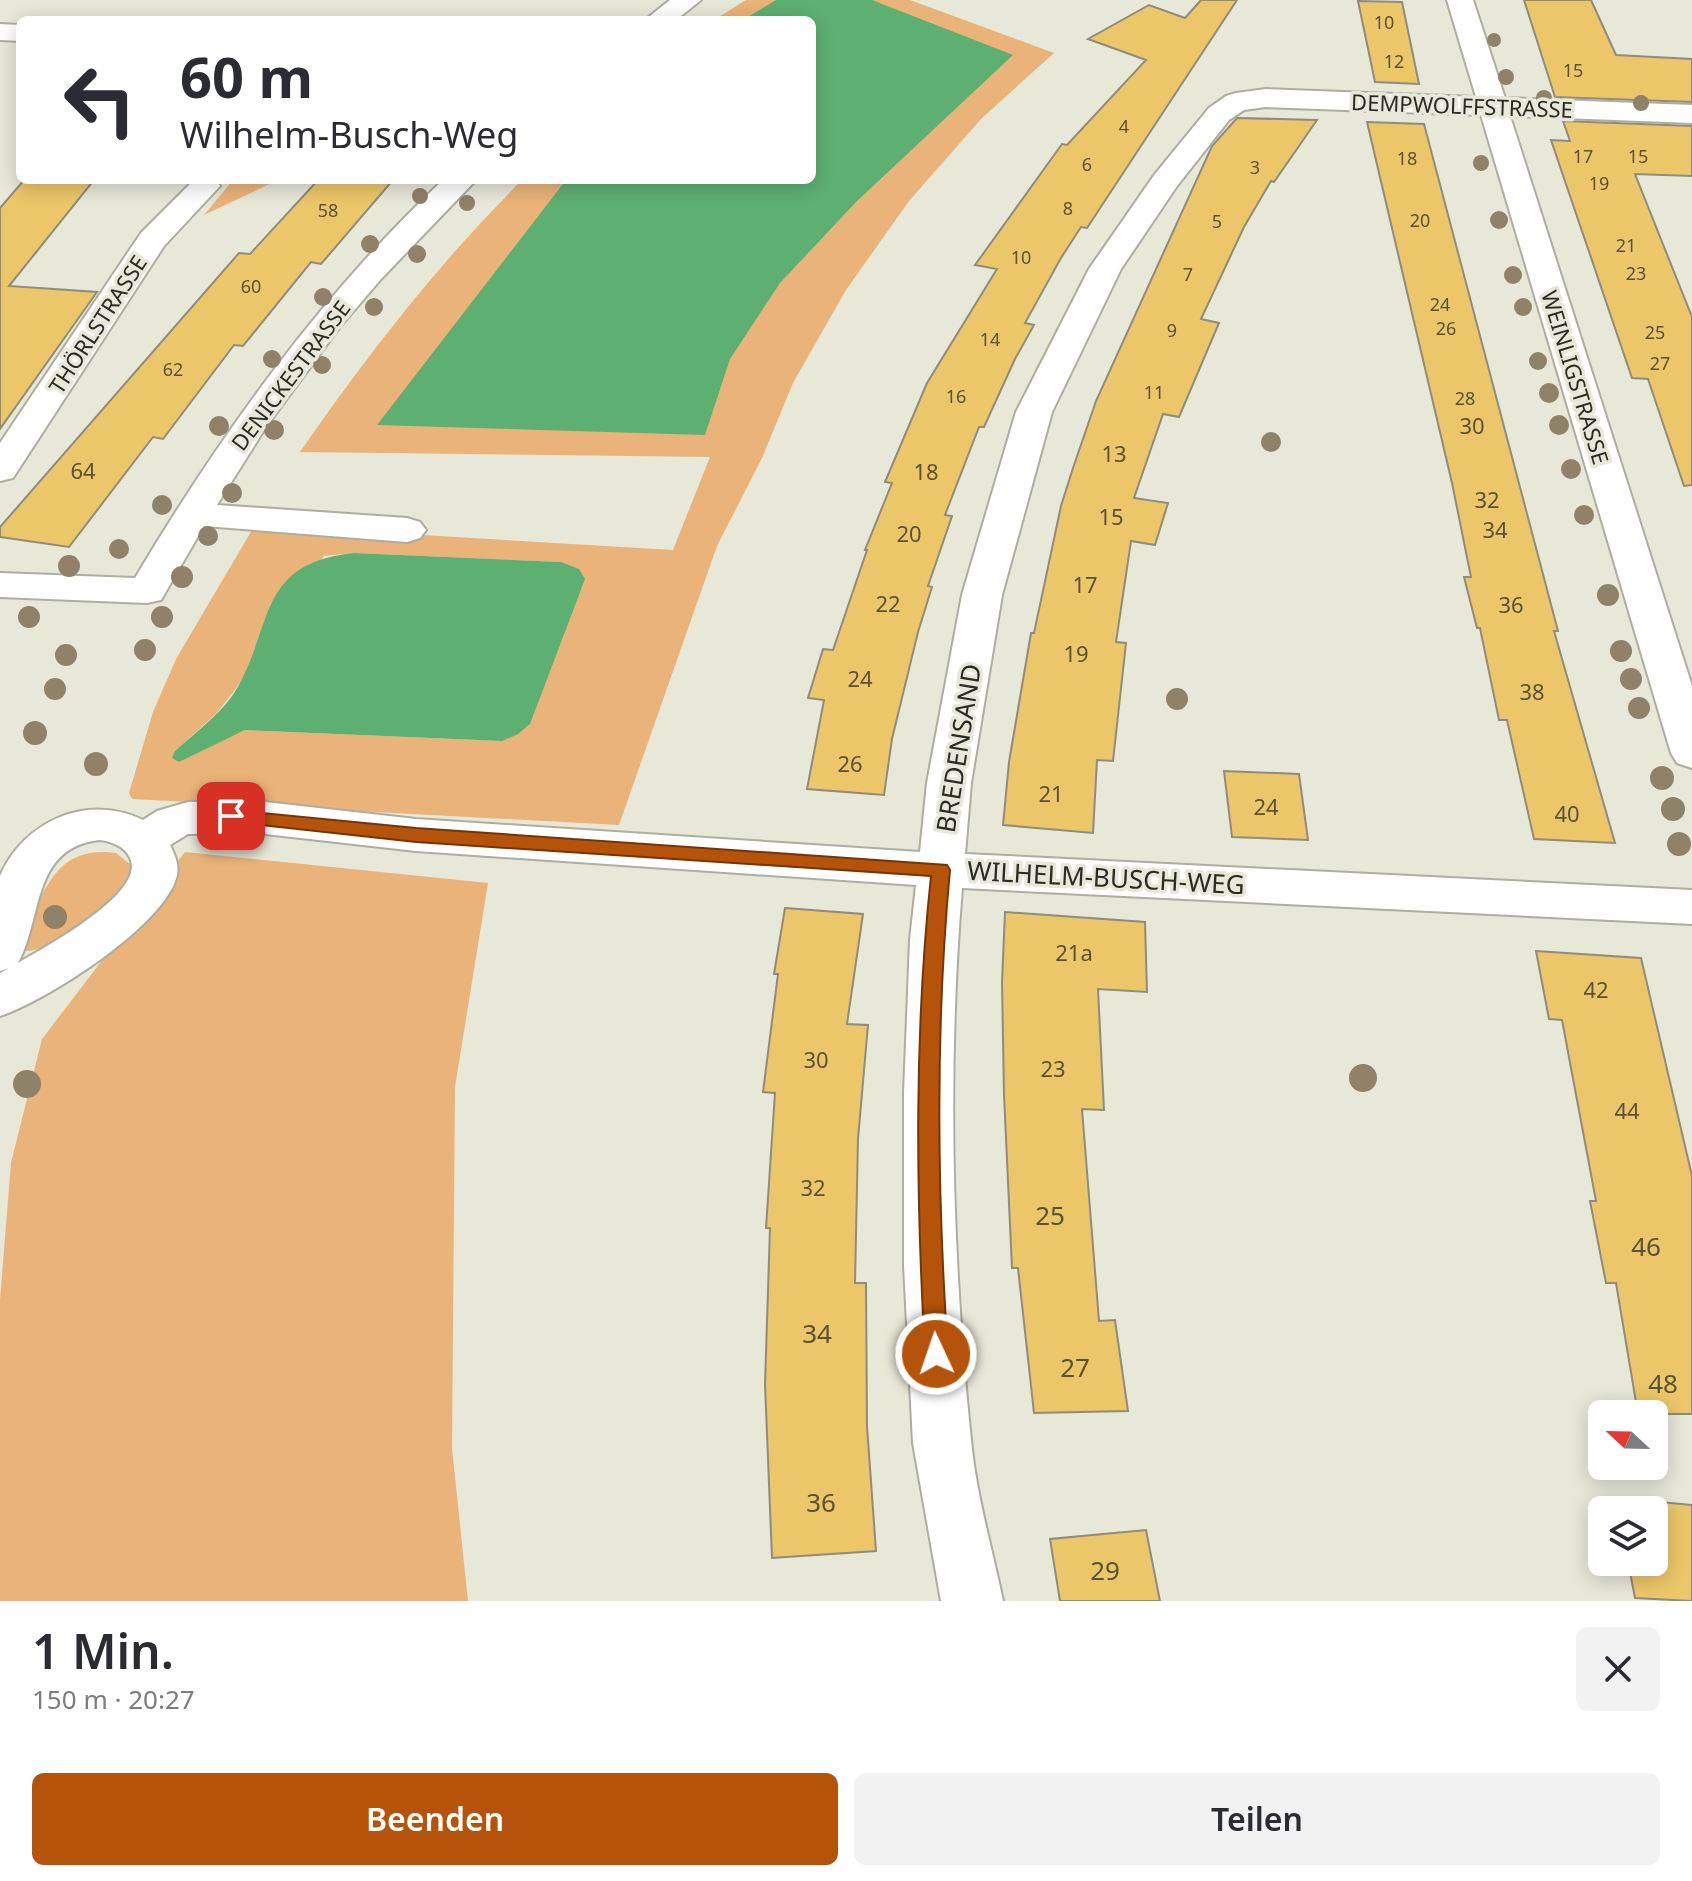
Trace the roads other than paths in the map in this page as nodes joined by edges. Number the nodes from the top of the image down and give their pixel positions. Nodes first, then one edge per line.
1 (688, 0) edge
2 (1460, 0) edge
3 (664, 16) edge
4 (1232, 104) joint
5 (1493, 106) junction
6 (1692, 114) edge
7 (457, 184) edge
8 (205, 186) dead end
9 (0, 470) edge
10 (191, 514) junction
11 (407, 530) dead end
12 (0, 585) edge
13 (1692, 753) edge
14 (143, 841) junction
15 (941, 870) junction
16 (1692, 907) edge
17 (0, 953) edge
18 (0, 997) edge
19 (972, 1601) edge

1 - 3 street
2 - 5 street, WEINLIGSTRASSE
4 - 5 street, DEMPWOLFFSTRASSE
4 - 15 street, BREDENSAND
5 - 6 street, DEMPWOLFFSTRASSE
5 - 13 street, WEINLIGSTRASSE
7 - 10 street, DENICKESTRASSE
8 - 9 street, THÖRLSTRASSE
10 - 11 street
10 - 12 street, DENICKESTRASSE
14 - 15 street, WILHELM-BUSCH-WEG
14 - 17 street
14 - 18 street
15 - 16 street, WILHELM-BUSCH-WEG
15 - 19 street, BREDENSAND

